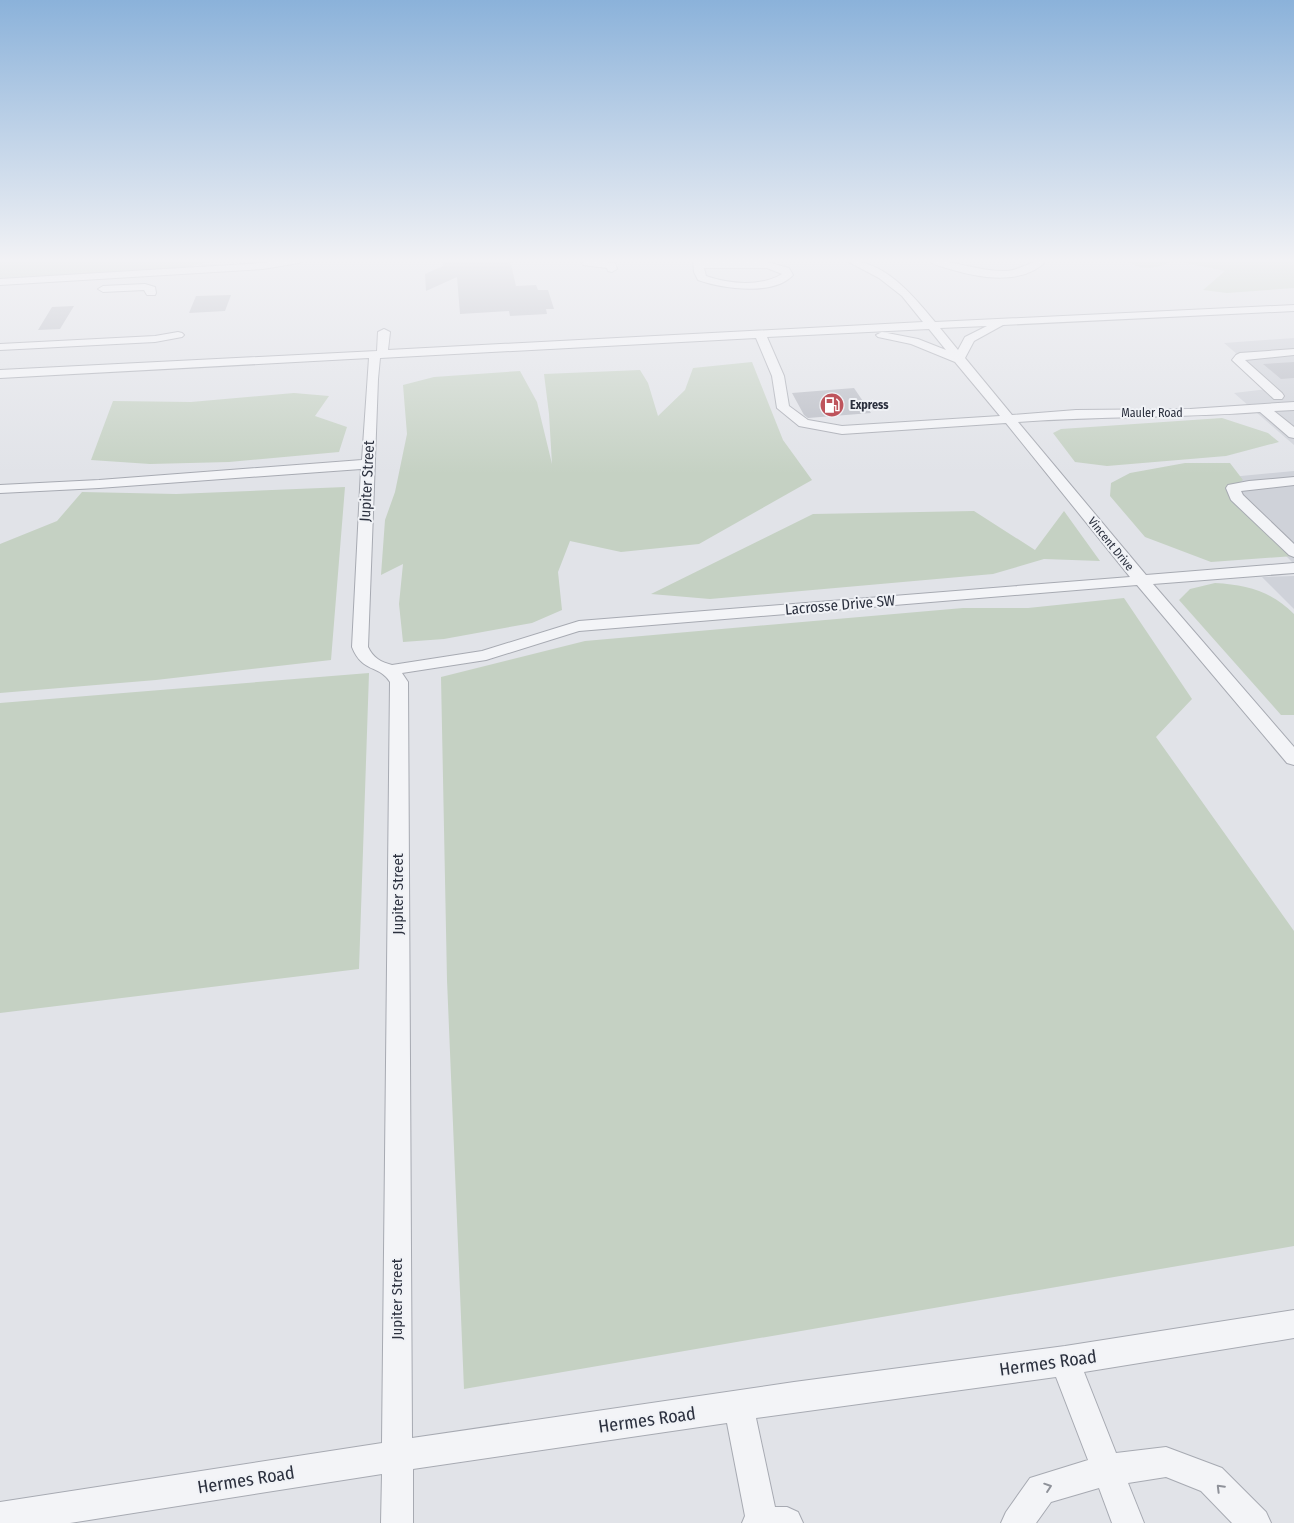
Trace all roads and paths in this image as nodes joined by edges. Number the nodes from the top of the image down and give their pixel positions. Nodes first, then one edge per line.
1 (828, 331) edge
2 (853, 331) edge
3 (937, 331) edge
4 (985, 331) edge
5 (384, 332) dead end
6 (178, 335) dead end
7 (760, 335) junction
8 (65, 343) junction
9 (0, 347) edge
10 (1294, 352) edge
11 (378, 355) junction
12 (959, 359) junction
13 (51, 372) junction
14 (0, 374) edge
15 (1278, 396) dead end
16 (1294, 406) edge
17 (1263, 408) junction
18 (1010, 419) junction
19 (1294, 434) edge
20 (368, 464) junction
21 (1294, 481) edge
22 (0, 488) edge
23 (1294, 552) edge
24 (1294, 568) edge
25 (1142, 581) junction
26 (392, 670) junction
27 (1266, 725) junction
28 (1294, 740) edge
29 (1294, 760) edge
30 (1294, 1324) edge
31 (1065, 1361) junction
32 (739, 1406) junction
33 (396, 1456) junction
34 (1107, 1470) junction
35 (0, 1518) edge
36 (39, 1518) edge
37 (397, 1523) edge
38 (767, 1523) edge
39 (1017, 1523) edge
40 (1128, 1523) edge
41 (1254, 1523) edge

1 - 7 street
2 - 12 street
3 - 12 street, Vincent Drive
4 - 12 street
5 - 11 street, Jupiter Street
6 - 8 street
7 - 11 street
7 - 18 street
8 - 9 street
8 - 13 street
10 - 15 street
11 - 13 street
11 - 20 street, Jupiter Street
12 - 18 street, Vincent Drive
13 - 14 street
16 - 17 street, Mauler Road
17 - 18 street, Mauler Road
17 - 19 street
18 - 25 street, Vincent Drive
20 - 22 street
20 - 26 street, Jupiter Street
21 - 23 street
24 - 25 street, Lacrosse Drive SW
25 - 26 street, Lacrosse Drive SW
25 - 27 street, Vincent Drive
26 - 33 street, Jupiter Street
27 - 28 street
27 - 29 street, Vincent Drive
30 - 31 street, Hermes Road
31 - 32 street, Hermes Road
31 - 34 street
32 - 33 street, Hermes Road
32 - 38 street
33 - 36 street, Hermes Road
33 - 37 street, Jupiter Street
39 -> 34 street
34 - 40 street
41 -> 34 street
35 - 36 street, Hermes Road

